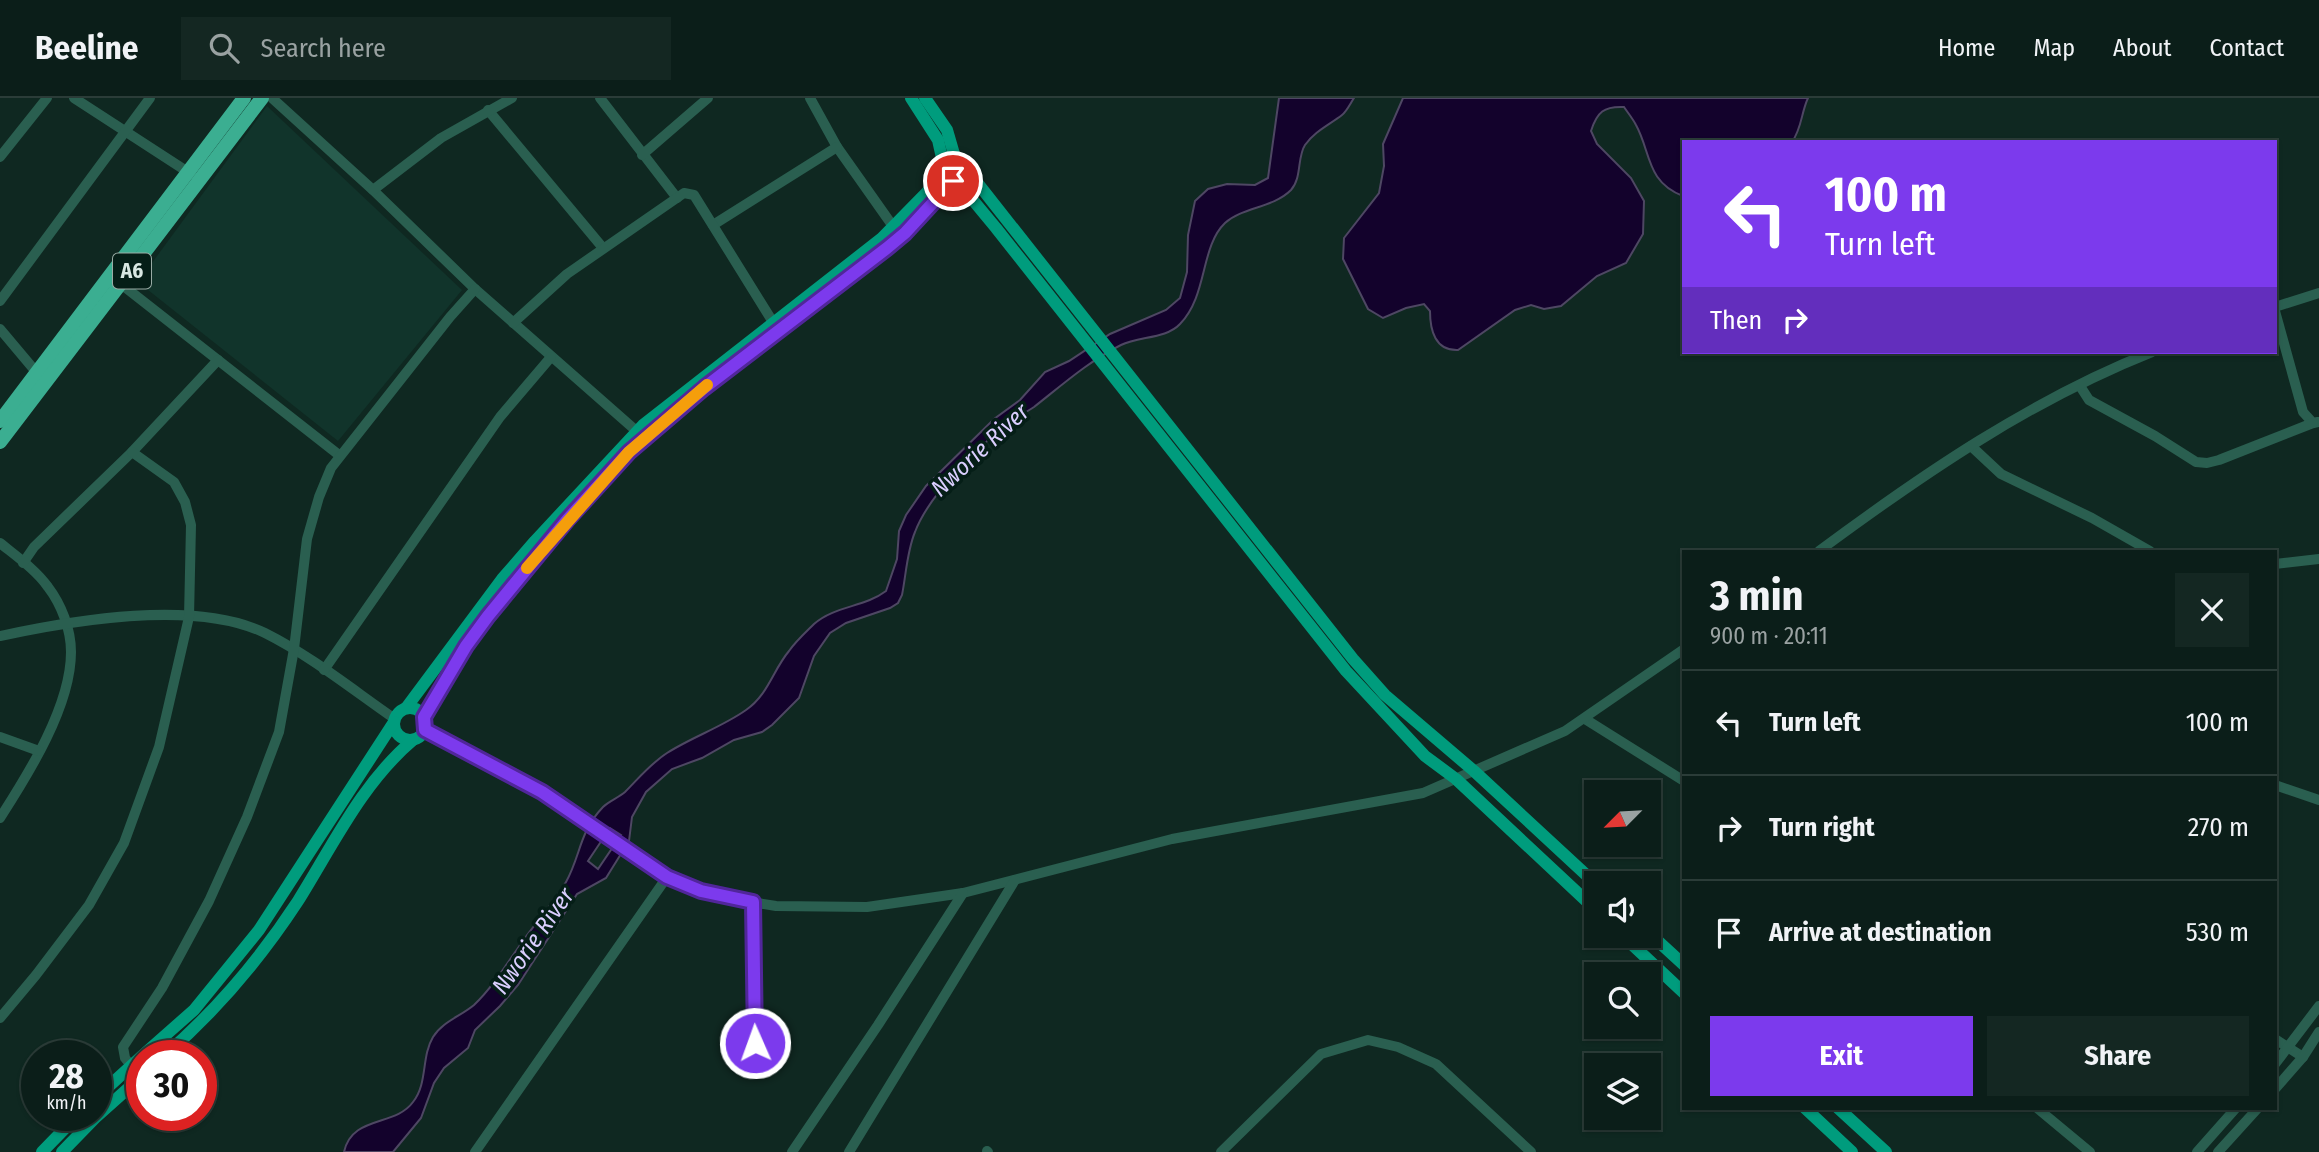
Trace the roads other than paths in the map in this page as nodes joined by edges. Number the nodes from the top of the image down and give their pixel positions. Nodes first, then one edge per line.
1 (47, 98) edge
2 (74, 98) edge
3 (150, 98) edge
4 (244, 98) edge
5 (262, 98) edge
6 (271, 98) edge
7 (512, 98) edge
8 (600, 98) edge
9 (708, 98) edge
10 (810, 98) edge
11 (911, 98) edge
12 (925, 98) edge
13 (488, 110) junction
14 (126, 133) junction
15 (837, 147) junction
16 (642, 155) junction
17 (0, 157) edge
18 (956, 161) junction
19 (944, 167) junction
20 (194, 176) junction
21 (953, 181) junction
22 (373, 190) junction
23 (677, 198) junction
24 (713, 225) junction
25 (897, 232) junction
26 (603, 248) junction
27 (121, 284) junction
28 (475, 289) junction
29 (2319, 293) edge
30 (0, 300) edge
31 (2277, 308) edge
32 (2277, 316) edge
33 (1075, 318) junction
34 (513, 323) junction
35 (776, 327) junction
36 (0, 329) edge
37 (2148, 354) edge
38 (551, 357) junction
39 (218, 360) junction
40 (37, 373) junction
41 (2080, 386) junction
42 (0, 421) edge
43 (2316, 422) edge
44 (640, 435) junction
45 (0, 442) edge
46 (1971, 446) junction
47 (132, 452) junction
48 (340, 454) junction
49 (0, 543) edge
50 (1820, 550) edge
51 (2148, 550) edge
52 (2319, 559) edge
53 (23, 562) junction
54 (2277, 564) edge
55 (189, 617) junction
56 (67, 622) junction
57 (0, 636) edge
58 (294, 649) junction
59 (1682, 650) edge
60 (324, 670) junction
61 (406, 708) junction
62 (1585, 719) junction
63 (395, 721) junction
64 (425, 723) junction
65 (0, 737) edge
66 (413, 740) junction
67 (39, 751) junction
68 (1474, 771) junction
69 (1456, 779) junction
70 (1682, 780) edge
71 (2277, 786) edge
72 (2319, 800) edge
73 (0, 818) edge
74 (1584, 873) edge
75 (667, 877) junction
76 (1015, 880) junction
77 (963, 892) junction
78 (1584, 899) edge
79 (753, 902) junction
80 (1661, 944) edge
81 (1636, 948) edge
82 (1682, 963) edge
83 (1682, 991) edge
84 (2319, 1006) edge
85 (0, 1018) edge
86 (2319, 1032) edge
87 (129, 1040) edge
88 (160, 1040) edge
89 (183, 1040) edge
90 (2277, 1040) edge
91 (2289, 1047) junction
92 (2302, 1057) junction
93 (758, 1058) dead end
94 (2277, 1062) edge
95 (126, 1070) edge
96 (112, 1083) edge
97 (2277, 1087) edge
98 (126, 1090) edge
99 (1807, 1110) edge
100 (1840, 1110) edge
101 (2039, 1110) edge
102 (2234, 1110) edge
103 (2256, 1110) edge
104 (62, 1131) edge
105 (42, 1152) edge
106 (62, 1152) edge
107 (475, 1152) edge
108 (792, 1152) edge
109 (849, 1152) edge
110 (1221, 1152) edge
111 (1531, 1152) edge
112 (1852, 1152) edge
113 (1886, 1152) edge
114 (2090, 1152) edge
115 (2197, 1152) edge
116 (2218, 1152) edge

1 - 17 street
2 - 14 street
3 - 14 street
4 - 20 highway, A6
5 - 20 highway, A6
6 - 22 street
7 - 13 street
8 - 16 street
9 - 16 street
10 - 15 street
11 - 19 main road
12 - 18 main road
13 - 22 street
13 - 26 street
14 - 20 street
14 - 30 street
15 - 24 street
15 - 25 street
16 - 23 street
18 - 19 main road
18 - 21 main road
18 - 33 main road
19 - 21 main road
19 - 25 main road
20 - 27 highway, A6
20 - 40 highway, A6
21 - 25 main road
21 - 33 main road
22 - 28 street
23 - 24 street
23 - 26 street
24 - 35 street
25 - 35 main road
26 - 34 street
27 - 39 street
27 - 45 highway, A6
28 - 34 street
28 - 48 street
29 - 31 street
32 - 43 street
33 - 68 main road
33 - 69 main road
34 - 38 street
35 - 44 main road
36 - 40 street
37 - 41 street
38 - 44 street
38 - 60 street
39 - 47 street
39 - 48 street
40 - 42 highway, A6
41 - 43 street
41 - 46 street
44 - 61 main road
44 - 64 main road
46 - 50 street
46 - 51 street
47 - 53 street
47 - 55 street
48 - 58 street
49 - 53 street
52 - 54 street
53 - 56 street
55 - 56 street
55 - 58 street
55 - 85 street
56 - 57 street
56 - 67 street
58 - 60 street
58 - 87 street
59 - 62 street
60 - 63 street
61 - 63 main road
61 - 64 main road
62 - 68 street
62 - 70 street
63 - 66 main road
63 - 88 main road
64 - 66 main road
64 - 75 street
65 - 67 street
66 - 89 main road
67 - 73 street
68 - 69 street
68 - 74 main road
69 - 76 street
69 - 78 main road
71 - 72 street
75 - 79 street
75 - 107 street
76 - 77 street
76 - 109 street
77 - 79 street
77 - 108 street
79 - 93 street
80 - 82 main road
81 - 83 main road
84 - 91 street
86 - 92 street
90 - 91 street
91 - 92 street
91 - 94 street
92 - 97 street
95 - 96 main road
98 - 106 main road
99 - 112 main road
100 - 113 main road
101 - 114 street
102 - 115 street
103 - 116 street
104 - 105 main road
110 - 111 street

